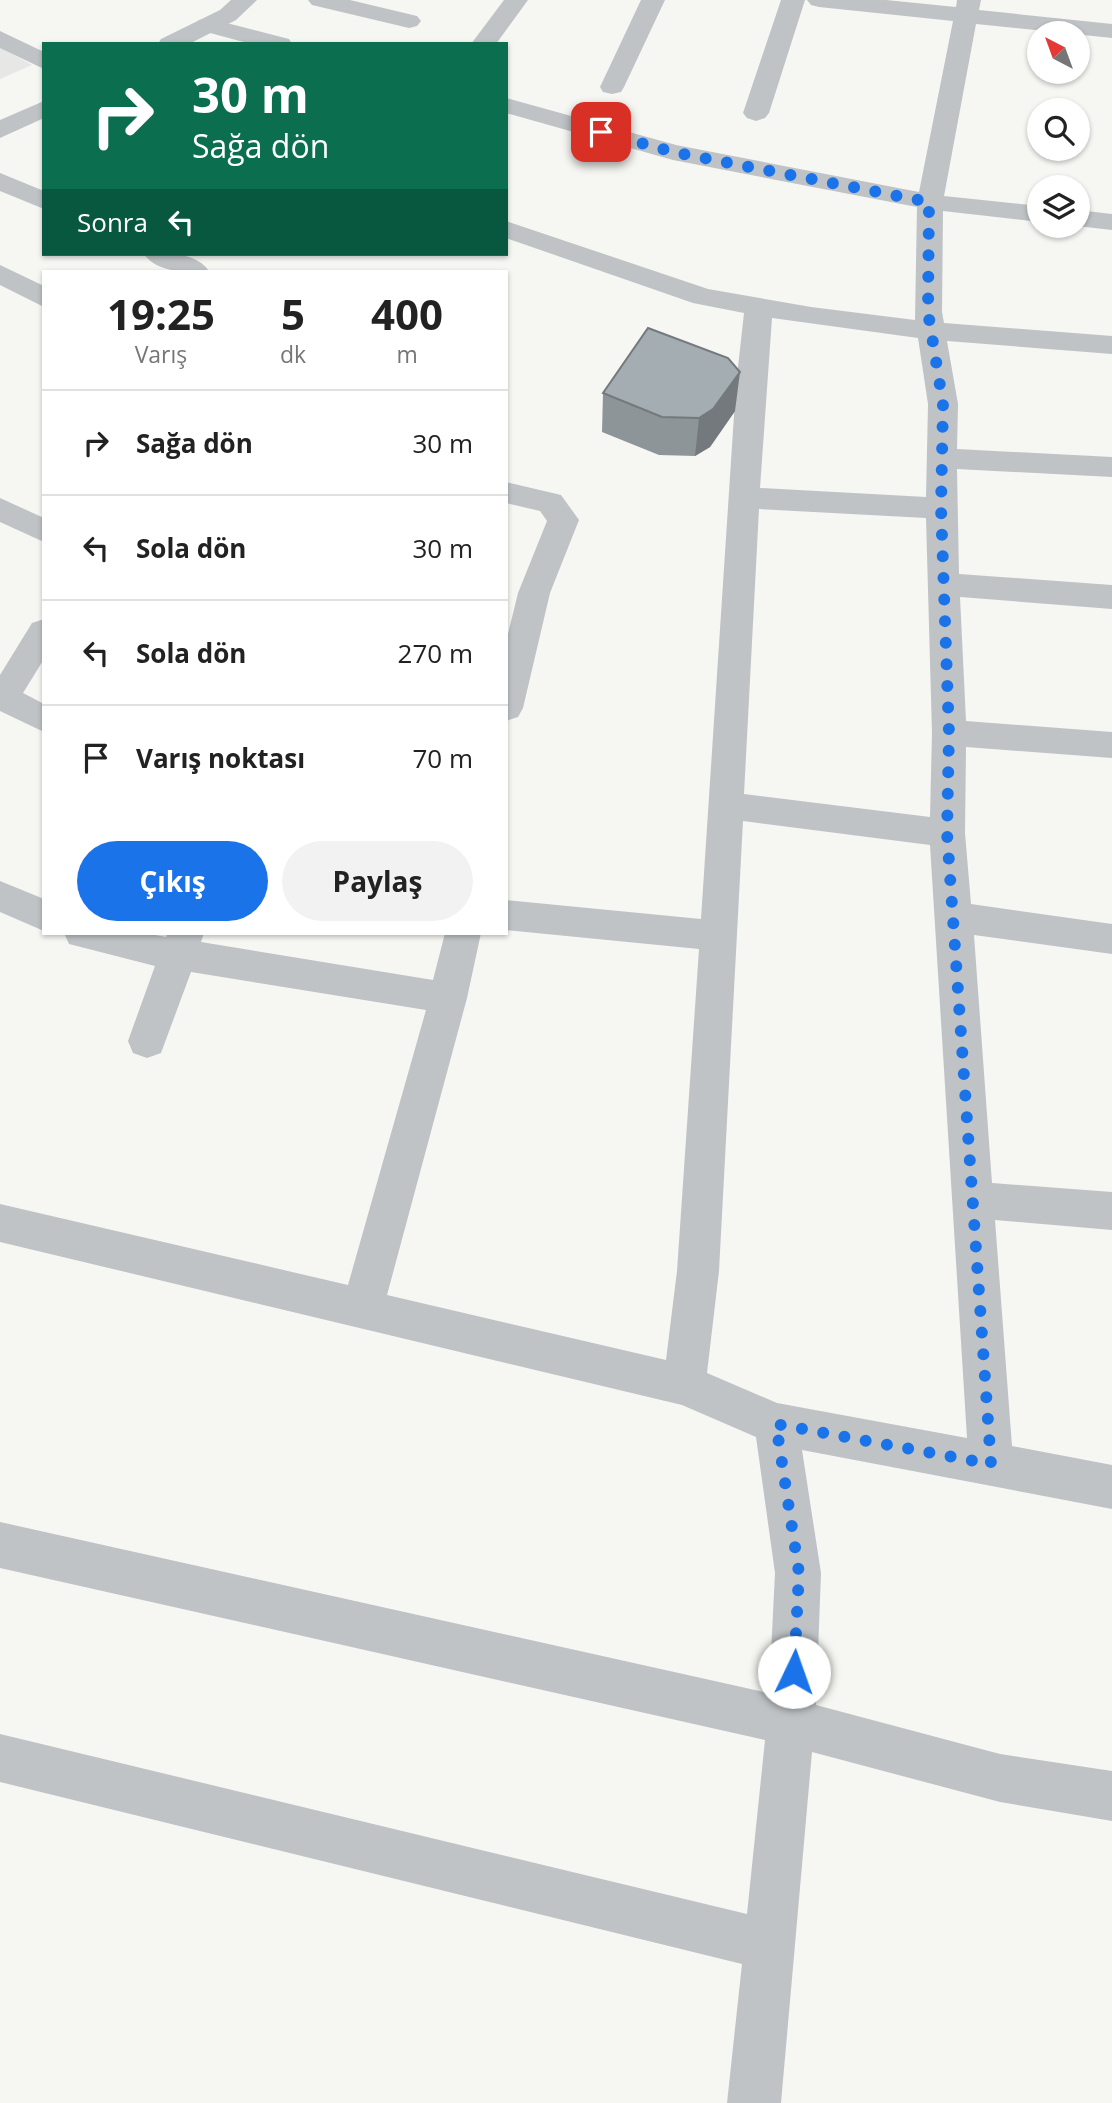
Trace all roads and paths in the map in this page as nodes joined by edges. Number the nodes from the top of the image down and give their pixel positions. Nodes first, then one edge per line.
1 (245, 0) edge
2 (320, 0) edge
3 (516, 0) edge
4 (653, 0) edge
5 (793, 0) edge
6 (819, 0) edge
7 (968, 8) edge
8 (409, 21) dead end
9 (208, 25) junction
10 (1112, 31) edge
11 (0, 38) edge
12 (174, 42) edge
13 (272, 42) edge
14 (484, 42) edge
15 (42, 61) edge
16 (612, 87) dead end
17 (508, 106) edge
18 (42, 109) edge
19 (756, 113) dead end
20 (0, 130) edge
21 (0, 181) edge
22 (42, 200) edge
23 (929, 202) junction
24 (1027, 213) edge
25 (1090, 219) edge
26 (1112, 222) edge
27 (508, 230) edge
28 (162, 256) edge
29 (193, 270) edge
30 (0, 274) edge
31 (42, 297) edge
32 (759, 307) junction
33 (931, 331) junction
34 (1112, 345) edge
35 (942, 458) junction
36 (1112, 467) edge
37 (508, 493) edge
38 (744, 498) junction
39 (941, 508) junction
40 (0, 509) edge
41 (42, 530) edge
42 (944, 584) junction
43 (1112, 597) edge
44 (42, 634) edge
45 (2, 697) edge
46 (508, 700) edge
47 (42, 718) edge
48 (949, 733) junction
49 (1112, 745) edge
50 (725, 805) junction
51 (947, 833) junction
52 (0, 896) edge
53 (42, 915) edge
54 (508, 915) edge
55 (954, 917) junction
56 (100, 935) edge
57 (463, 935) edge
58 (718, 936) junction
59 (1112, 939) edge
60 (182, 944) edge
61 (449, 998) junction
62 (146, 1041) dead end
63 (973, 1200) junction
64 (1112, 1211) edge
65 (0, 1223) edge
66 (362, 1309) junction
67 (684, 1385) junction
68 (776, 1424) junction
69 (991, 1464) junction
70 (1112, 1487) edge
71 (0, 1545) edge
72 (791, 1722) junction
73 (0, 1759) edge
74 (1112, 1796) edge
75 (770, 1945) junction
76 (754, 2103) edge

1 - 9 street
2 - 8 street
3 - 14 street
4 - 16 street
5 - 19 street
6 - 7 street
7 - 10 street
7 - 23 street
9 - 12 street
9 - 13 street
11 - 15 street
17 - 23 street
18 - 20 street
21 - 22 street
23 - 24 street
23 - 33 street
25 - 26 street
27 - 32 street
28 - 29 street
30 - 31 street
32 - 33 street
32 - 38 street
33 - 34 street
33 - 35 street
35 - 36 street
35 - 39 street
37 - 46 street
38 - 39 street
38 - 50 street
39 - 42 street
40 - 41 street
42 - 43 street
42 - 48 street
44 - 45 street
45 - 47 street
48 - 49 street
48 - 51 street
50 - 51 street
50 - 58 street
51 - 55 street
52 - 53 street
54 - 58 street
55 - 59 street
55 - 63 street
56 - 60 street
57 - 61 street
58 - 67 street
60 - 61 street
60 - 62 street
61 - 66 street
63 - 64 street
63 - 69 street
65 - 66 street
66 - 67 street
67 - 68 street
68 - 69 street
68 - 72 street
69 - 70 street
71 - 72 street
72 - 74 street
72 - 75 street
73 - 75 street
75 - 76 street

